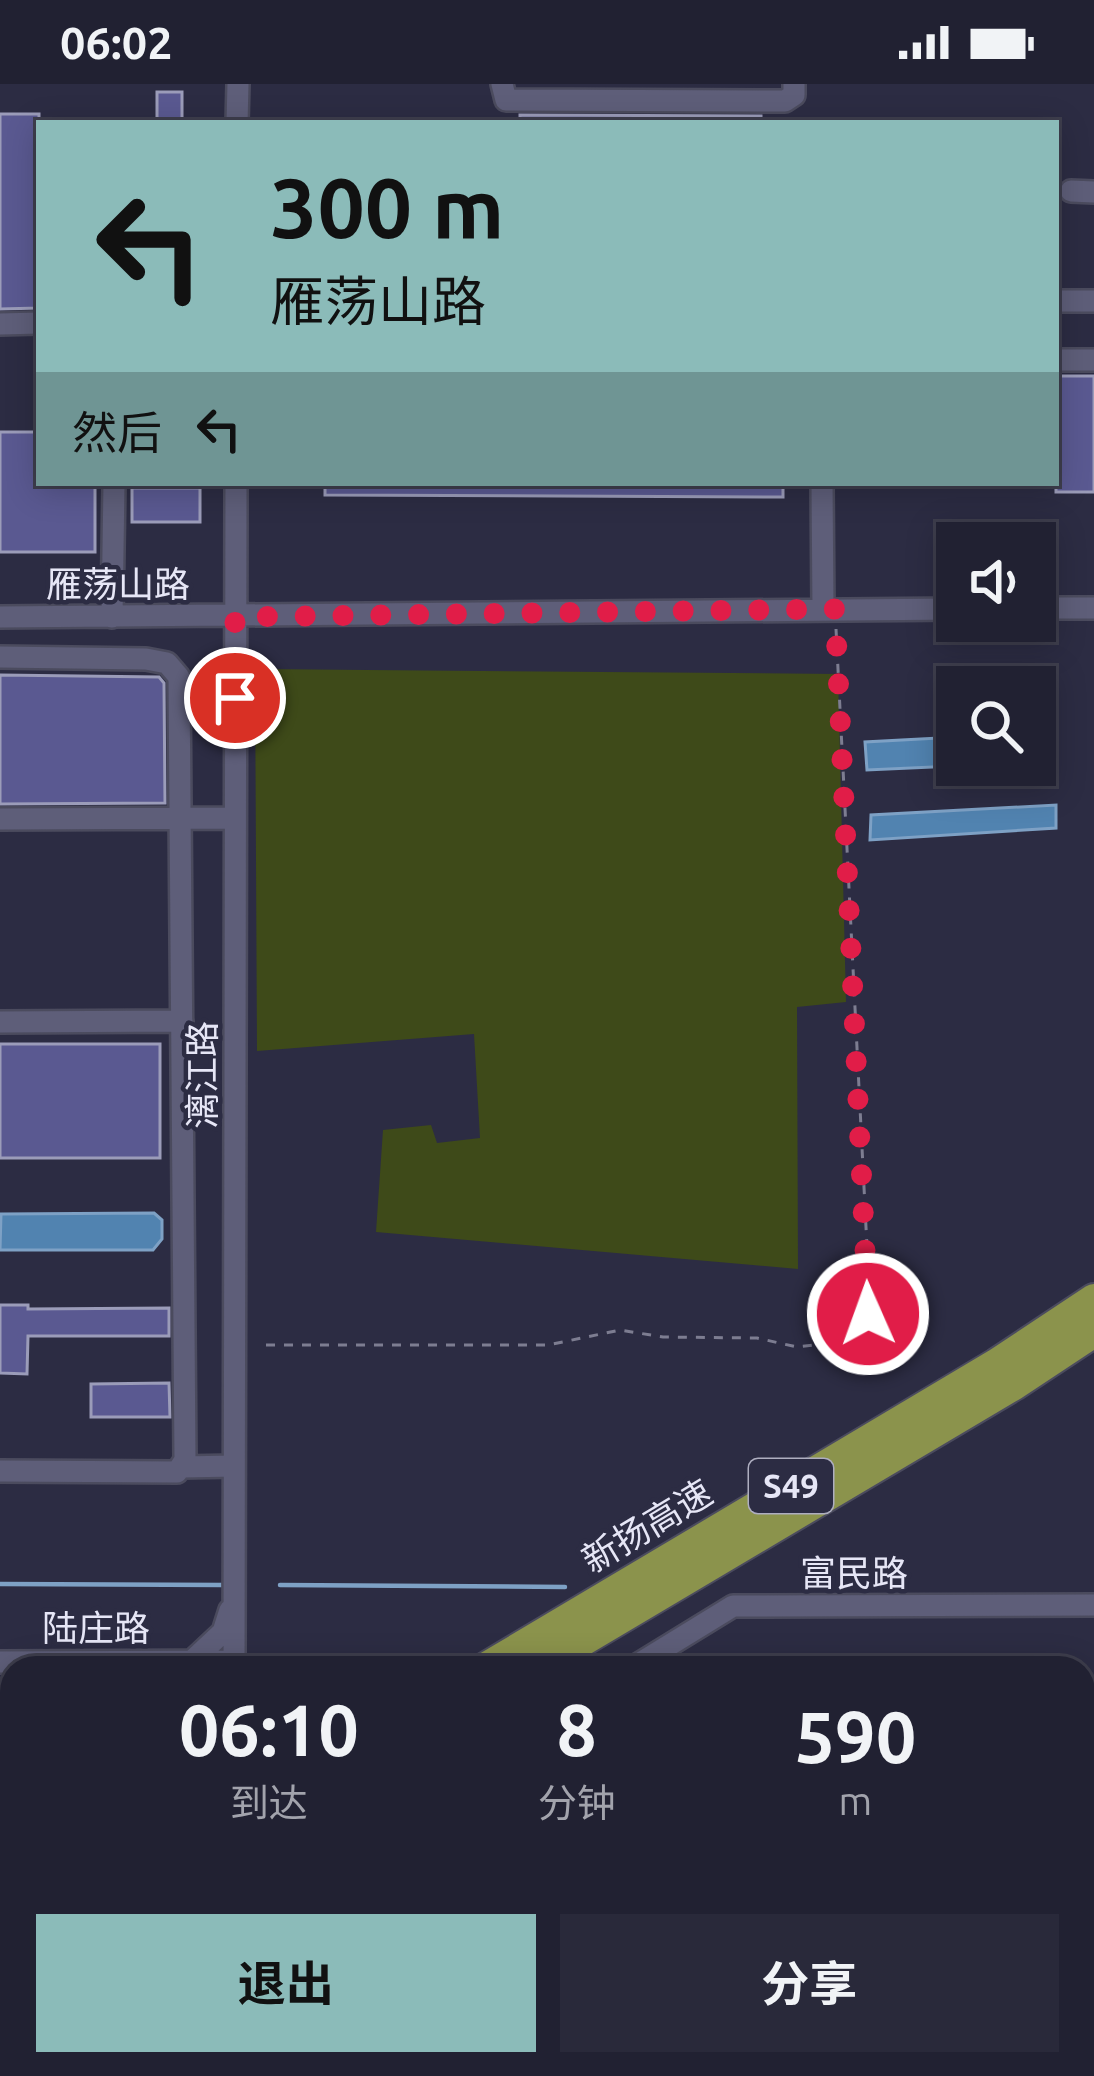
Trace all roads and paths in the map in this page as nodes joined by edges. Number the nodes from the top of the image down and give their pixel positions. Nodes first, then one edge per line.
1 (238, 84) edge
2 (502, 84) edge
3 (794, 84) edge
4 (237, 120) edge
5 (1059, 301) edge
6 (1094, 301) edge
7 (36, 323) edge
8 (0, 324) edge
9 (1059, 360) edge
10 (1094, 360) edge
11 (114, 486) edge
12 (236, 486) edge
13 (822, 486) edge
14 (936, 608) edge
15 (1056, 608) edge
16 (1094, 608) edge
17 (829, 609) junction
18 (0, 617) edge
19 (112, 617) junction
20 (235, 617) junction
21 (0, 657) edge
22 (180, 818) junction
23 (235, 818) junction
24 (0, 819) edge
25 (182, 1021) junction
26 (0, 1022) edge
27 (1094, 1299) edge
28 (1094, 1332) edge
29 (266, 1345) dead end
30 (234, 1466) junction
31 (182, 1467) junction
32 (0, 1471) edge
33 (234, 1600) junction
34 (1094, 1605) edge
35 (204, 1656) edge
36 (237, 1656) edge
37 (505, 1656) edge
38 (557, 1656) edge
39 (652, 1656) edge

1 - 4 street
2 - 3 street
5 - 6 street
7 - 8 street
9 - 10 street
11 - 19 street
12 - 20 street, 漓江路
13 - 17 street
14 - 17 street, 雁荡山路
15 - 16 street
17 - 20 street, 雁荡山路
17 - 29 path
18 - 19 street, 雁荡山路
19 - 20 street, 雁荡山路
20 - 23 street, 漓江路
21 - 22 street
22 - 23 street
22 - 24 street
22 - 25 street
23 - 30 street, 漓江路
25 - 26 street
25 - 31 street
27 - 37 highway, 新扬高速 / S49
28 - 38 highway, 新扬高速 / S49
30 - 31 street
30 - 33 street, 漓江路
31 - 32 street
33 - 35 street
33 - 36 street, 漓江路
34 - 39 street, 富民路

